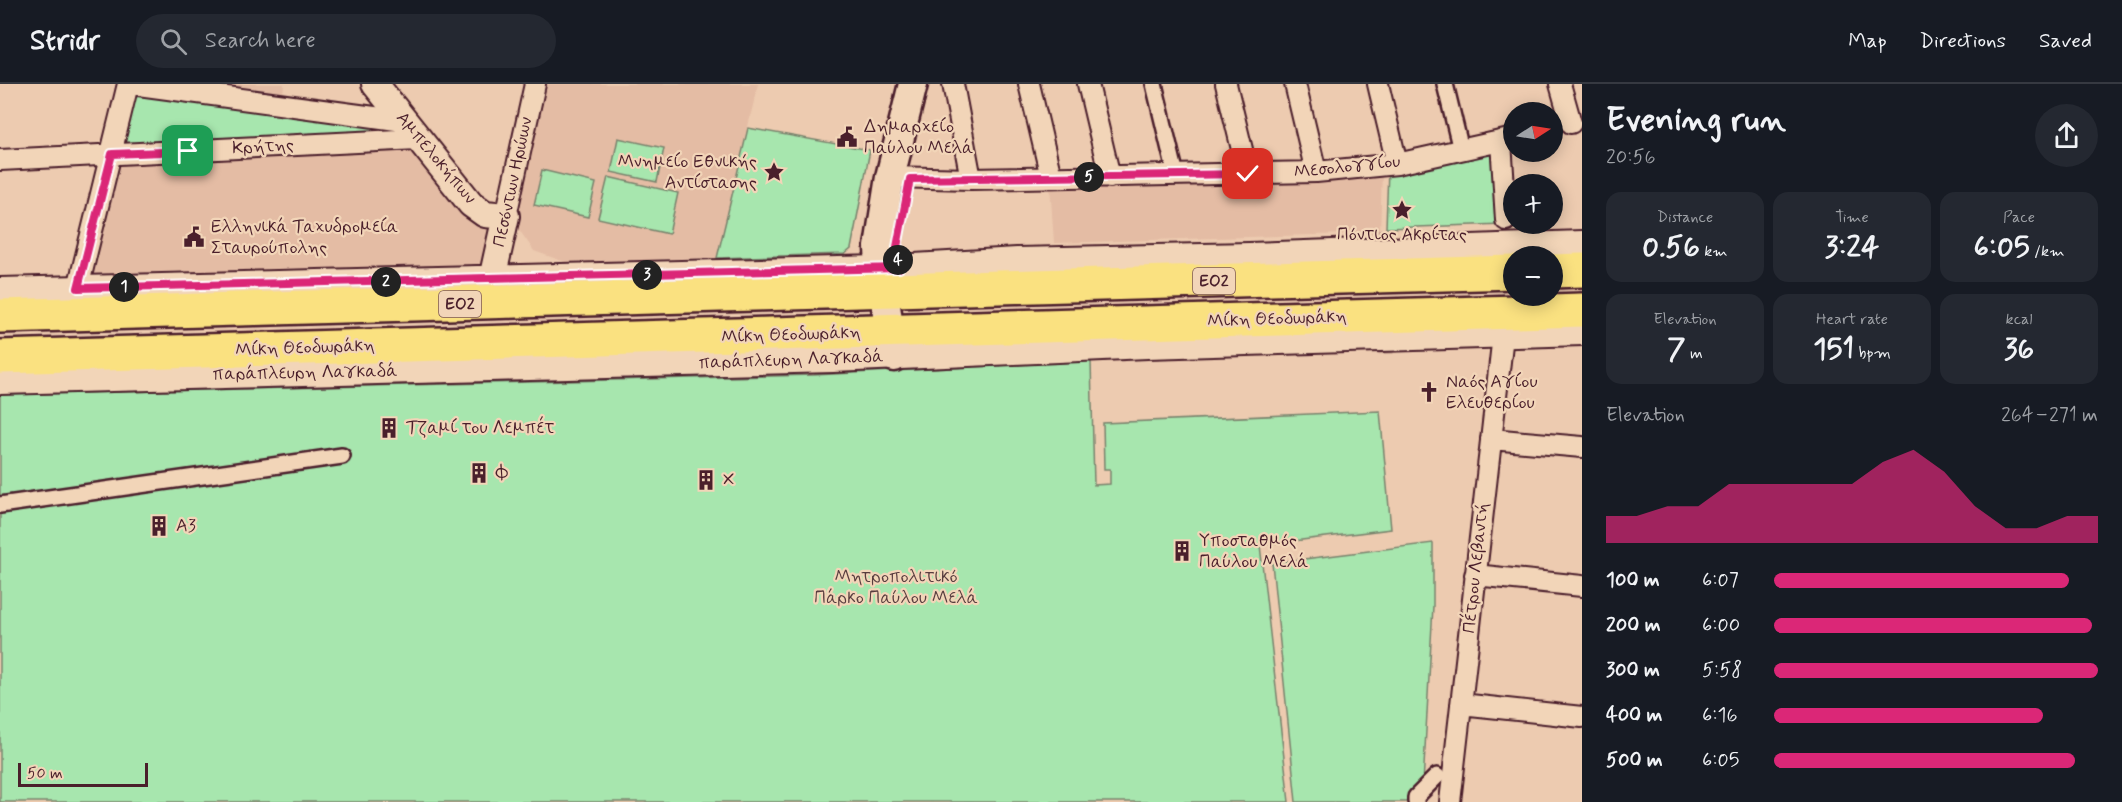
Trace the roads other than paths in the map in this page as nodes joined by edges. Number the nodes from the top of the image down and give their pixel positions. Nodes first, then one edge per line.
1 (129, 84) edge
2 (375, 84) edge
3 (535, 84) edge
4 (1029, 84) edge
5 (1088, 84) edge
6 (1154, 84) edge
7 (1226, 84) edge
8 (1295, 84) edge
9 (1378, 84) edge
10 (1444, 84) edge
11 (1560, 84) edge
12 (928, 85) edge
13 (1568, 124) edge
14 (411, 130) junction
15 (1503, 140) edge
16 (1461, 150) junction
17 (112, 154) junction
18 (0, 160) edge
19 (1397, 164) junction
20 (1316, 172) junction
21 (1248, 174) junction
22 (1176, 175) junction
23 (1051, 177) junction
24 (1110, 177) junction
25 (900, 178) junction
26 (971, 179) junction
27 (506, 216) junction
28 (1582, 244) edge
29 (1582, 270) edge
30 (1563, 271) edge
31 (1503, 272) edge
32 (492, 279) junction
33 (891, 280) junction
34 (0, 291) edge
35 (78, 301) junction
36 (1582, 310) edge
37 (0, 316) edge
38 (1582, 332) edge
39 (1503, 335) junction
40 (902, 344) junction
41 (0, 357) edge
42 (300, 361) junction
43 (0, 381) edge
44 (1491, 439) junction
45 (1582, 447) edge
46 (342, 456) dead end
47 (0, 505) edge
48 (1475, 575) junction
49 (1582, 586) edge
50 (1461, 704) junction
51 (1582, 717) edge
52 (1437, 776) dead end
53 (1416, 802) edge
54 (1450, 802) edge

1 - 14 street
1 - 17 street
2 - 14 street, Αμπελοκήπων
3 - 27 street, Πεσόντων Ηρώων
4 - 23 street
5 - 24 street
6 - 22 street
7 - 21 street
8 - 20 street
9 - 19 street
10 - 16 street
11 - 13 street
12 - 25 main road
12 - 26 street
14 - 17 street, Κρήτης
14 - 27 street, Αμπελοκήπων
15 - 16 street, Μεσολογγίου
16 - 19 street, Μεσολογγίου
17 - 18 street, Κρήτης
17 - 35 street
19 - 20 street, Μεσολογγίου
20 - 21 street, Μεσολογγίου
21 - 22 street, Μεσολογγίου
22 - 24 street, Μεσολογγίου
23 - 24 street, Μεσολογγίου
23 - 26 street, Μεσολογγίου
25 - 26 street, Μεσολογγίου
25 - 33 main road
27 - 32 street, Πεσόντων Ηρώων
28 - 33 street
29 - 30 highway
31 - 33 highway, ΕΟ2
32 - 33 street
32 - 35 street
33 - 35 highway, ΕΟ2
33 - 40 main road
34 - 35 street
35 - 37 highway, ΕΟ2
36 - 40 highway, Μίκη Θεοδωράκη / ΕΟ2
38 - 39 street
39 - 40 street
39 - 44 street, Πέτρου Λεβαντή
40 - 42 highway, Μίκη Θεοδωράκη / ΕΟ2
41 - 42 highway, Μίκη Θεοδωράκη / ΕΟ2
42 - 43 street, παράπλευρη Λαγκαδά
44 - 45 street
44 - 48 street, Πέτρου Λεβαντή
46 - 47 street
48 - 49 street
48 - 50 street, Πέτρου Λεβαντή
50 - 51 street
50 - 54 street, Πέτρου Λεβαντή
52 - 53 street

